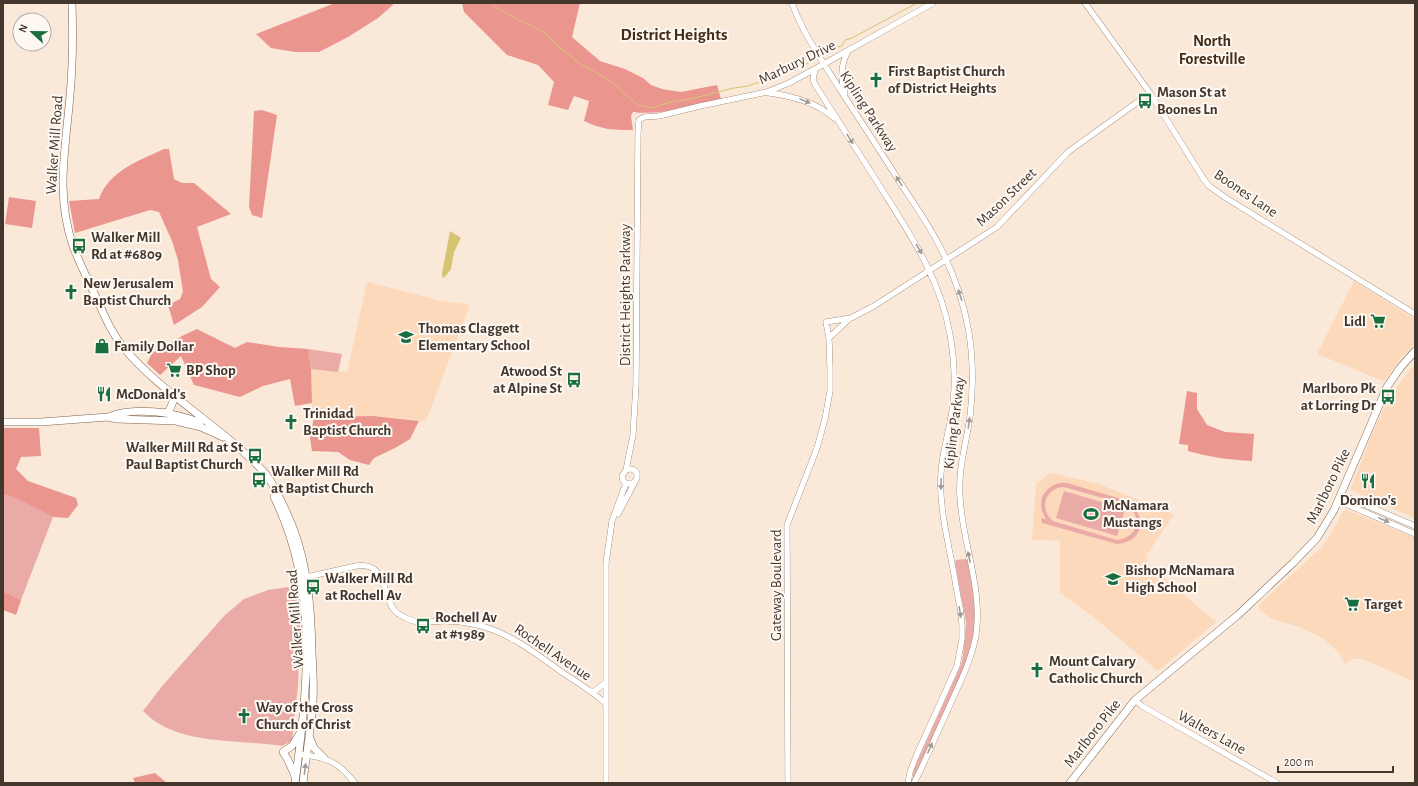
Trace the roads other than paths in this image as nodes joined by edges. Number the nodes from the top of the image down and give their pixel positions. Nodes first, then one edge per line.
1 (72, 3) edge
2 (792, 3) edge
3 (933, 3) edge
4 (1084, 3) edge
5 (848, 50) junction
6 (824, 64) junction
7 (815, 69) junction
8 (767, 92) junction
9 (1150, 93) junction
10 (846, 99) junction
11 (639, 120) joint
12 (839, 122) junction
13 (946, 260) junction
14 (930, 270) junction
15 (1415, 314) edge
16 (851, 318) junction
17 (826, 322) joint
18 (829, 338) junction
19 (1415, 351) edge
20 (175, 397) junction
21 (164, 413) junction
22 (108, 417) junction
23 (177, 418) junction
24 (3, 422) edge
25 (225, 436) junction
26 (626, 470) junction
27 (634, 482) junction
28 (626, 483) junction
29 (1340, 497) junction
30 (1415, 526) edge
31 (610, 531) junction
32 (1415, 534) edge
33 (304, 578) junction
34 (605, 683) junction
35 (590, 691) junction
36 (1135, 700) junction
37 (605, 703) junction
38 (302, 731) junction
39 (309, 734) junction
40 (303, 755) junction
41 (324, 758) junction
42 (296, 780) edge
43 (303, 783) edge
44 (355, 783) edge
45 (606, 783) edge
46 (788, 783) edge
47 (908, 783) edge
48 (914, 783) edge
49 (1070, 783) edge
50 (1277, 783) edge

1 - 20 main road, Walker Mill Road
2 - 6 street, Kipling Parkway
3 - 5 street, Marbury Drive
4 - 9 street, Boones Lane
5 - 6 street, Marbury Drive
5 - 10 street
6 - 7 street, Marbury Drive
6 - 10 street, Kipling Parkway
7 - 8 street, Marbury Drive
7 - 12 street, Kipling Parkway
8 - 11 street, Marbury Drive
8 -> 12 street
9 - 13 street, Mason Street
9 - 15 street, Boones Lane
13 -> 10 street, Kipling Parkway
11 - 26 street, District Heights Parkway
12 -> 14 street, Kipling Parkway
13 - 14 street, Mason Street
48 -> 13 street, Kipling Parkway
14 - 16 street, Mason Street
14 -> 47 street, Kipling Parkway
16 - 17 street, Mason Street
16 - 18 street
17 - 18 street, Gateway Boulevard
18 - 46 street, Gateway Boulevard
19 - 29 main road, Marlboro Pike
20 - 21 main road
20 - 23 main road
20 - 25 main road, Walker Mill Road
21 - 22 main road
21 - 23 main road
22 - 23 main road
22 - 24 main road
23 - 25 main road
25 - 33 main road, Walker Mill Road
26 - 27 street
26 - 28 street
27 - 28 street
27 - 31 street
28 - 31 street
29 - 30 street
29 -> 32 street
29 - 36 main road, Marlboro Pike
31 - 34 street
33 - 35 street, Rochell Avenue
33 - 38 main road, Walker Mill Road
33 - 39 main road, Walker Mill Road
34 - 35 street
34 - 37 street
35 - 37 street, Rochell Avenue
36 - 49 main road, Marlboro Pike
36 - 50 street, Walters Lane
37 - 45 street
38 - 40 main road, Walker Mill Road
38 - 42 main road
39 - 40 main road, Walker Mill Road
39 - 41 main road
40 - 41 street
40 - 42 main road, Walker Mill Road
43 -> 40 main road, Walker Mill Road
41 - 44 street

